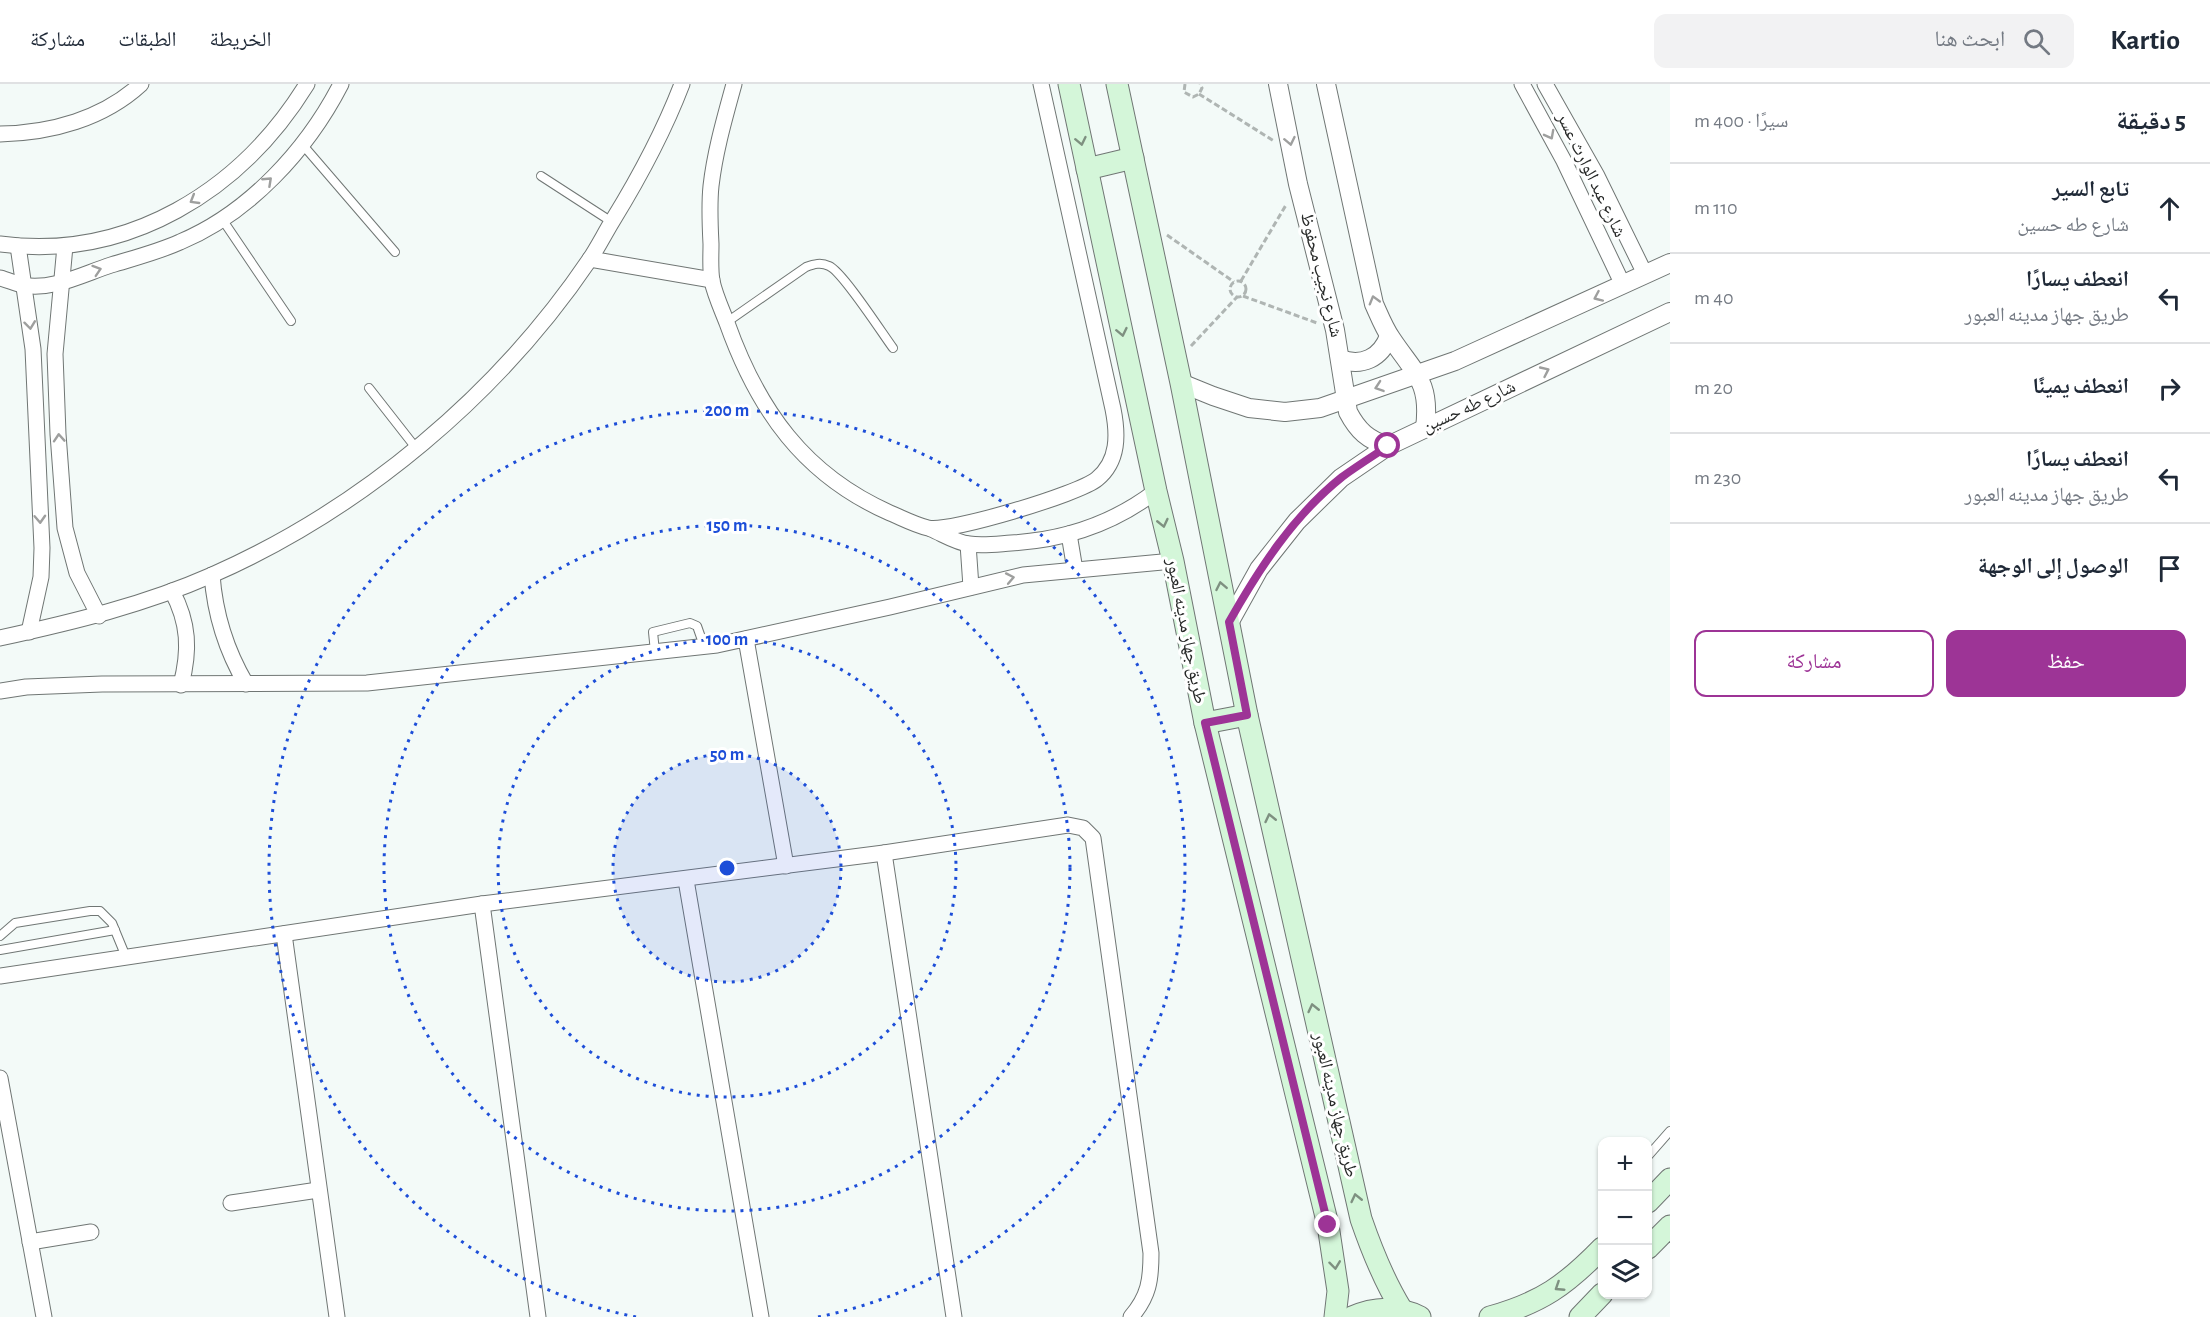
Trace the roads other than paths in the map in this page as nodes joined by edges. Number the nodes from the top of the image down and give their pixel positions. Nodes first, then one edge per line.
1 (141, 84) edge
2 (307, 84) edge
3 (341, 84) edge
4 (682, 84) edge
5 (734, 84) edge
6 (1041, 84) edge
7 (1069, 84) edge
8 (1117, 84) edge
9 (1278, 84) edge
10 (1326, 84) edge
11 (1522, 84) edge
12 (1545, 84) edge
13 (0, 134) edge
14 (302, 144) junction
15 (1133, 158) junction
16 (1087, 169) junction
17 (541, 176) dead end
18 (222, 219) junction
19 (612, 222) junction
20 (0, 244) edge
21 (18, 246) junction
22 (65, 246) junction
23 (395, 252) dead end
24 (590, 259) junction
25 (1670, 263) edge
26 (1645, 274) junction
27 (0, 278) edge
28 (712, 280) junction
29 (62, 282) junction
30 (22, 285) junction
31 (1623, 285) junction
32 (1670, 312) edge
33 (291, 321) dead end
34 (727, 322) junction
35 (1389, 336) junction
36 (893, 348) dead end
37 (1340, 359) junction
38 (1179, 373) junction
39 (1418, 374) junction
40 (369, 388) dead end
41 (1345, 399) junction
42 (1425, 428) junction
43 (1388, 446) junction
44 (416, 448) junction
45 (1156, 491) junction
46 (930, 529) junction
47 (1069, 534) junction
48 (968, 544) junction
49 (1173, 561) junction
50 (1075, 570) junction
51 (212, 575) junction
52 (971, 587) junction
53 (172, 591) junction
54 (99, 616) junction
55 (1229, 622) junction
56 (29, 632) junction
57 (0, 638) edge
58 (746, 639) junction
59 (704, 646) junction
60 (655, 652) junction
61 (246, 684) junction
62 (181, 685) junction
63 (0, 691) edge
64 (1247, 715) junction
65 (1205, 723) junction
66 (884, 854) junction
67 (786, 866) junction
68 (686, 880) junction
69 (482, 904) junction
70 (115, 930) junction
71 (284, 934) junction
72 (0, 936) edge
73 (0, 950) edge
74 (126, 957) junction
75 (0, 976) edge
76 (0, 1078) edge
77 (1670, 1131) edge
78 (1652, 1151) edge
79 (1670, 1179) edge
80 (318, 1190) junction
81 (1652, 1197) edge
82 (231, 1203) dead end
83 (1670, 1226) edge
84 (91, 1232) dead end
85 (30, 1242) junction
86 (1650, 1245) edge
87 (1598, 1252) edge
88 (1598, 1298) edge
89 (1416, 1315) edge
90 (44, 1317) edge
91 (337, 1317) edge
92 (538, 1317) edge
93 (761, 1317) edge
94 (954, 1317) edge
95 (1131, 1317) edge
96 (1335, 1317) edge
97 (1352, 1317) edge
98 (1490, 1317) edge
99 (1580, 1317) edge

1 - 13 street
2 -> 22 street
3 - 14 street
4 - 19 street
5 - 28 street
6 - 46 street
7 -> 16 main road, طريق جهاز مدينه العبور
8 - 15 main road, طريق جهاز مدينه العبور
9 -> 37 street, شارع نجيب محفوظ
35 -> 10 street
11 -> 31 street, شارع عبد الوارث عسر
12 - 26 street, شارع عبد الوارث عسر
18 -> 14 street
14 - 23 lane
15 - 16 main road
15 - 38 main road, طريق جهاز مدينه العبور
16 -> 45 main road, طريق جهاز مدينه العبور
17 - 19 lane
29 -> 18 street
18 - 33 lane
19 - 24 street
20 - 21 street
21 - 22 street
21 - 30 street
22 - 29 street
24 - 28 street
24 - 44 street
25 - 26 street
26 - 31 street
27 - 30 street
28 - 34 street
29 - 30 street
54 -> 29 street
30 -> 56 street
31 -> 39 street
42 -> 32 street, شارع طه حسين
34 - 36 lane
34 - 46 street
35 - 37 street
35 - 39 street
37 - 41 street, شارع نجيب محفوظ
38 - 41 street
55 -> 38 main road, طريق جهاز مدينه العبور
39 -> 41 street
39 - 42 street
40 - 44 lane
41 - 43 street, شارع نجيب محفوظ
42 - 43 street, شارع طه حسين
43 - 55 street, شارع طه حسين
44 - 51 street
45 - 47 street
45 -> 49 main road, طريق جهاز مدينه العبور
46 - 48 street
47 - 48 street
47 - 50 street
48 - 52 street
49 - 50 street
49 - 65 main road, طريق جهاز مدينه العبور
52 -> 50 street
51 - 53 street
51 - 61 street
52 - 58 street
53 - 54 street
53 - 62 street
54 - 56 street
55 - 64 main road, طريق جهاز مدينه العبور
56 - 57 street
58 - 59 street
58 - 67 street
59 - 60 street
59 - 60 lane
60 - 61 street
61 - 62 street
62 - 63 street
64 - 65 main road
89 -> 64 main road, طريق جهاز مدينه العبور
65 -> 96 main road, طريق جهاز مدينه العبور
66 - 67 street
66 - 94 street
66 - 95 street
67 - 68 street
68 - 69 street
68 - 93 street
69 - 71 street
69 - 92 street
70 - 72 lane
70 - 73 lane
70 - 74 lane
71 - 74 street
71 - 80 street
74 - 75 street
76 - 85 street
77 - 78 lane
79 - 81 main road
80 - 82 street
80 - 91 street
83 - 86 main road
84 - 85 street
85 - 90 street
87 -> 98 main road
88 - 99 main road
89 - 97 main road

